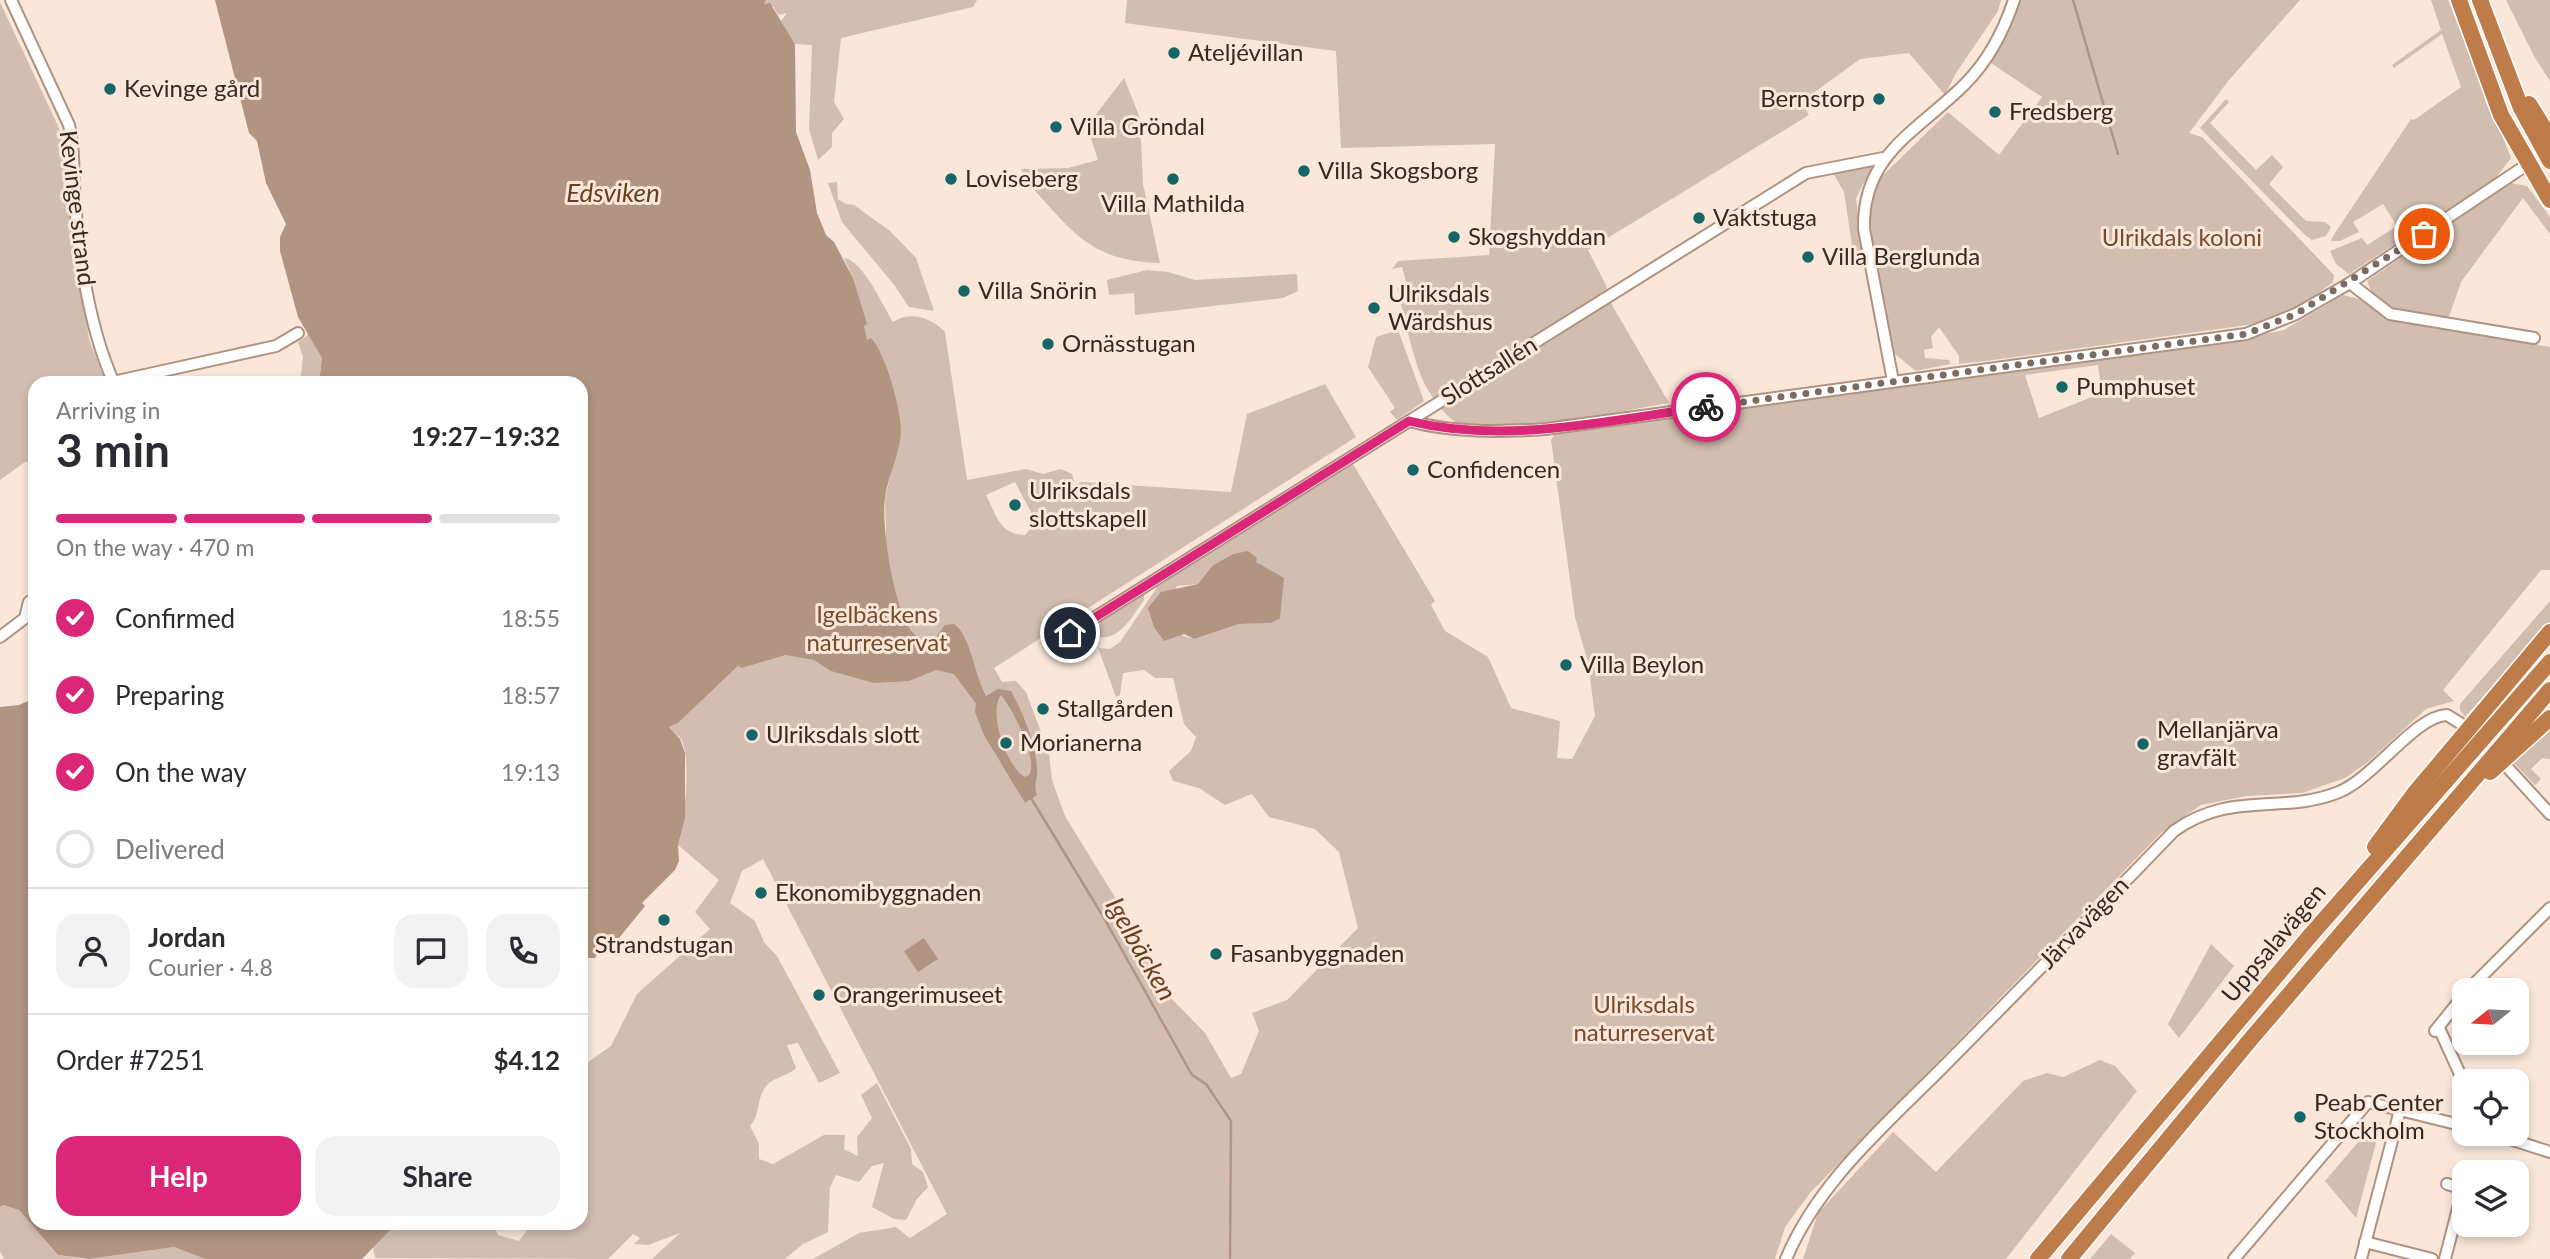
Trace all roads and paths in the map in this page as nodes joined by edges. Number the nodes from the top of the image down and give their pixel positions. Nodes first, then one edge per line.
1 (11, 0) edge
2 (2014, 0) edge
3 (2459, 0) edge
4 (2480, 0) edge
5 (2509, 76) junction
6 (2550, 138) edge
7 (1883, 158) junction
8 (2550, 161) edge
9 (2528, 164) junction
10 (2550, 200) edge
11 (2350, 283) junction
12 (298, 333) dead end
13 (2534, 338) dead end
14 (110, 376) edge
15 (144, 376) edge
16 (1893, 382) junction
17 (1409, 421) junction
18 (28, 606) edge
19 (2550, 632) edge
20 (1070, 633) dead end
21 (0, 637) edge
22 (2550, 662) edge
23 (2550, 690) edge
24 (2550, 718) edge
25 (2460, 723) dead end
26 (2508, 768) dead end
27 (2550, 814) edge
28 (2438, 822) junction
29 (2550, 908) edge
30 (2309, 937) junction
31 (2480, 978) edge
32 (2452, 1010) edge
33 (2457, 1069) edge
34 (2400, 1110) junction
35 (2452, 1123) edge
36 (2529, 1145) edge
37 (2550, 1152) edge
38 (2446, 1184) dead end
39 (2452, 1186) edge
40 (2452, 1233) edge
41 (2365, 1242) junction
42 (1786, 1259) edge
43 (2038, 1259) edge
44 (2069, 1259) edge
45 (2234, 1259) edge
46 (2361, 1259) edge
47 (2432, 1259) edge
48 (2445, 1259) edge

1 - 14 street, Kevinge strand
2 - 7 street
3 - 9 highway
4 - 5 highway
5 - 6 highway
5 - 8 highway
7 - 16 street
7 - 17 street, Slottsallén
9 - 10 highway
9 - 11 street
11 - 13 street
11 - 16 street
12 - 15 street, Kevinge strand
16 - 17 street
17 - 20 street, Slottsallén
18 - 21 street
19 - 30 highway
22 - 30 highway, Uppsalavägen
23 - 28 highway, Uppsalavägen
24 - 28 highway
25 - 42 street, Järvavägen
26 - 27 street
28 - 44 highway, Uppsalavägen
29 - 31 street
30 - 43 highway, Uppsalavägen
32 - 33 street
34 - 35 street
34 - 41 street
34 - 45 street
36 - 37 street
38 - 39 street
40 - 48 street
41 - 46 street
41 - 47 street

